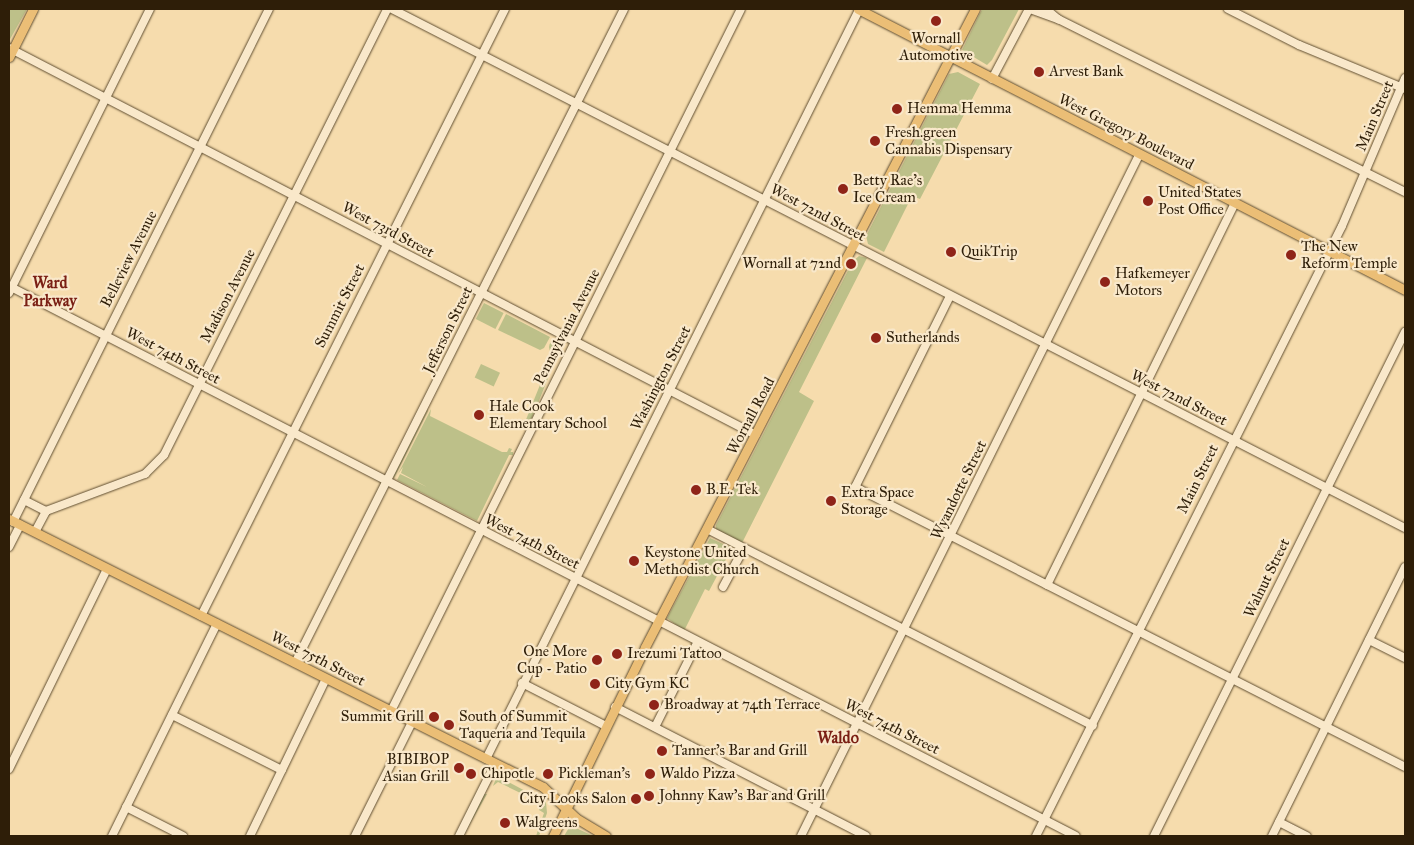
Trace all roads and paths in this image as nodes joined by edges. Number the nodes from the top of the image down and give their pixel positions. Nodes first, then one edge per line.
1 (33, 9) edge
2 (150, 9) edge
3 (269, 9) edge
4 (388, 9) edge
5 (392, 9) edge
6 (505, 9) edge
7 (624, 9) edge
8 (741, 9) edge
9 (858, 9) edge
10 (975, 9) edge
11 (1029, 9) edge
12 (1046, 9) edge
13 (1228, 9) edge
14 (1058, 18) junction
15 (10, 51) edge
16 (481, 55) junction
17 (950, 57) junction
18 (1405, 78) edge
19 (992, 79) junction
20 (1403, 88) edge
21 (105, 97) junction
22 (576, 103) junction
23 (201, 147) junction
24 (670, 151) junction
25 (1140, 155) junction
26 (1366, 172) junction
27 (1405, 192) edge
28 (294, 196) junction
29 (765, 201) junction
30 (1235, 204) junction
31 (386, 245) junction
32 (853, 248) junction
33 (1329, 252) junction
34 (10, 289) edge
35 (1405, 290) edge
36 (481, 294) junction
37 (950, 296) junction
38 (1405, 332) edge
39 (106, 336) junction
40 (575, 341) junction
41 (1045, 344) junction
42 (199, 385) junction
43 (670, 391) junction
44 (1140, 393) junction
45 (293, 433) junction
46 (756, 435) junction
47 (1232, 441) junction
48 (387, 482) junction
49 (1327, 488) junction
50 (24, 500) junction
51 (46, 511) junction
52 (14, 522) edge
53 (1405, 528) edge
54 (707, 529) junction
55 (480, 530) junction
56 (35, 532) junction
57 (952, 536) junction
58 (9, 547) edge
59 (744, 548) junction
60 (1405, 567) edge
61 (107, 569) junction
62 (574, 579) junction
63 (1047, 584) junction
64 (723, 587) dead end
65 (202, 616) junction
66 (658, 622) junction
67 (217, 624) junction
68 (905, 630) junction
69 (1140, 632) junction
70 (1370, 640) junction
71 (697, 643) junction
72 (1405, 658) edge
73 (295, 663) junction
74 (326, 679) junction
75 (1233, 679) junction
76 (522, 683) junction
77 (615, 707) junction
78 (391, 711) junction
79 (172, 715) junction
80 (412, 722) junction
81 (857, 724) junction
82 (606, 726) junction
83 (1093, 726) junction
84 (655, 727) junction
85 (1326, 727) junction
86 (486, 759) junction
87 (495, 764) junction
88 (1405, 767) edge
89 (9, 769) edge
90 (282, 770) junction
91 (126, 807) junction
92 (566, 807) junction
93 (814, 809) junction
94 (1044, 820) junction
95 (1279, 822) junction
96 (112, 836) edge
97 (183, 836) edge
98 (250, 836) edge
99 (355, 836) edge
100 (459, 836) edge
101 (553, 836) edge
102 (606, 836) edge
103 (801, 836) edge
104 (866, 836) edge
105 (1036, 836) edge
106 (1076, 836) edge
107 (1154, 836) edge
108 (1272, 836) edge
109 (1307, 836) edge

1 - 15 main road
2 - 21 street
3 - 23 street, Belleview Avenue
4 - 28 street, Madison Avenue
5 - 16 street, West 72nd Street
6 - 16 street, Summit Street
7 - 22 street, Jefferson Street
8 - 24 street, Pennsylvania Avenue
9 - 17 main road, West Gregory Boulevard
9 - 29 street, Washington Street
10 - 17 main road, Wornall Road
11 - 14 street
11 - 19 street
12 - 14 street
13 - 20 street
14 - 26 street
15 - 21 street, West 73rd Street
16 - 22 street, West 72nd Street
16 - 31 street, Summit Street
17 - 19 main road, West Gregory Boulevard
17 - 32 main road, Wornall Road
18 - 20 street, Main Street
19 - 25 main road, West Gregory Boulevard
20 - 26 street, Main Street
21 - 23 street, West 73rd Street
21 - 34 street
22 - 24 street, West 72nd Street
22 - 36 street, Jefferson Street
23 - 28 street, West 73rd Street
23 - 39 street, Belleview Avenue
24 - 29 street, West 72nd Street
24 - 40 street, Pennsylvania Avenue
25 - 30 main road, West Gregory Boulevard
25 - 41 street, Wyandotte Street
26 - 27 street
26 - 33 street, Main Street
28 - 31 street, West 73rd Street
28 - 42 street, Madison Avenue
29 - 32 street, West 72nd Street
29 - 43 street, Washington Street
30 - 33 main road, West Gregory Boulevard
30 - 44 street
31 - 36 street, West 73rd Street
31 - 45 street, Summit Street
32 - 37 street, West 72nd Street
32 - 46 main road, Wornall Road
33 - 35 main road, West Gregory Boulevard
33 - 47 street, Main Street
34 - 39 street, West 74th Street
36 - 40 street, West 73rd Street
36 - 48 street, Jefferson Street
37 - 41 street, West 72nd Street
37 - 57 street
38 - 49 street, Walnut Street
39 - 42 street, West 74th Street
39 - 50 street, Belleview Avenue
40 - 43 street, West 73rd Street
40 - 55 street, Pennsylvania Avenue
41 - 44 street, West 72nd Street
41 - 57 street, Wyandotte Street
42 - 45 street, West 74th Street
42 - 51 street, Madison Avenue
43 - 46 street, West 73rd Street
43 - 62 street, Washington Street
44 - 47 street, West 72nd Street
44 - 63 street
45 - 48 street, West 74th Street
45 - 65 street, Summit Street
46 - 54 main road, Wornall Road
47 - 49 street, West 72nd Street
47 - 69 street, Main Street
48 - 55 street, West 74th Street
48 - 73 street, Jefferson Street
49 - 53 street, West 72nd Street
49 - 75 street, Walnut Street
50 - 51 street
50 - 52 street, Belleview Avenue
51 - 56 street
52 - 56 main road, West 75th Street
52 - 58 street, Belleview Avenue
54 - 59 street
54 - 66 main road, Wornall Road
55 - 62 street, West 74th Street
55 - 78 street, Pennsylvania Avenue
56 - 61 main road, West 75th Street
57 - 63 street
57 - 68 street, Wyandotte Street
59 - 64 street
59 - 68 street
60 - 70 street
61 - 65 main road, West 75th Street
61 - 89 street
62 - 66 street, West 74th Street
62 - 76 street, Washington Street
63 - 69 street
65 - 67 main road, West 75th Street
66 - 71 street, West 74th Street
66 - 77 main road, Wornall Road
67 - 73 main road, West 75th Street
67 - 79 street
68 - 81 street, Wyandotte Street
68 - 83 street
69 - 75 street
69 - 83 street, Main Street
70 - 72 street
70 - 85 street
71 - 81 street, West 74th Street
71 - 84 street
73 - 74 main road, West 75th Street
74 - 78 main road, West 75th Street
74 - 90 street
75 - 85 street
75 - 107 street, Walnut Street
76 - 82 street
76 - 86 street, Washington Street
77 - 82 main road, Wornall Road
77 - 84 street
78 - 80 main road, West 75th Street
79 - 90 street
79 - 91 street
80 - 86 main road, West 75th Street
80 - 99 street
81 - 93 street, Wyandotte Street
81 - 94 street, West 74th Street
82 - 92 main road, Wornall Road
83 - 94 street, Main Street
84 - 93 street
85 - 88 street
85 - 95 street
86 - 87 main road, West 75th Street
87 - 92 main road, West 75th Street
87 - 100 street
90 - 98 street
91 - 96 street
91 - 97 street
92 - 101 main road, Wornall Road
92 - 102 main road, West 75th Street
93 - 103 street, Wyandotte Street
93 - 104 street
94 - 105 street, Main Street
94 - 106 street, West 74th Street
95 - 108 street
95 - 109 street

